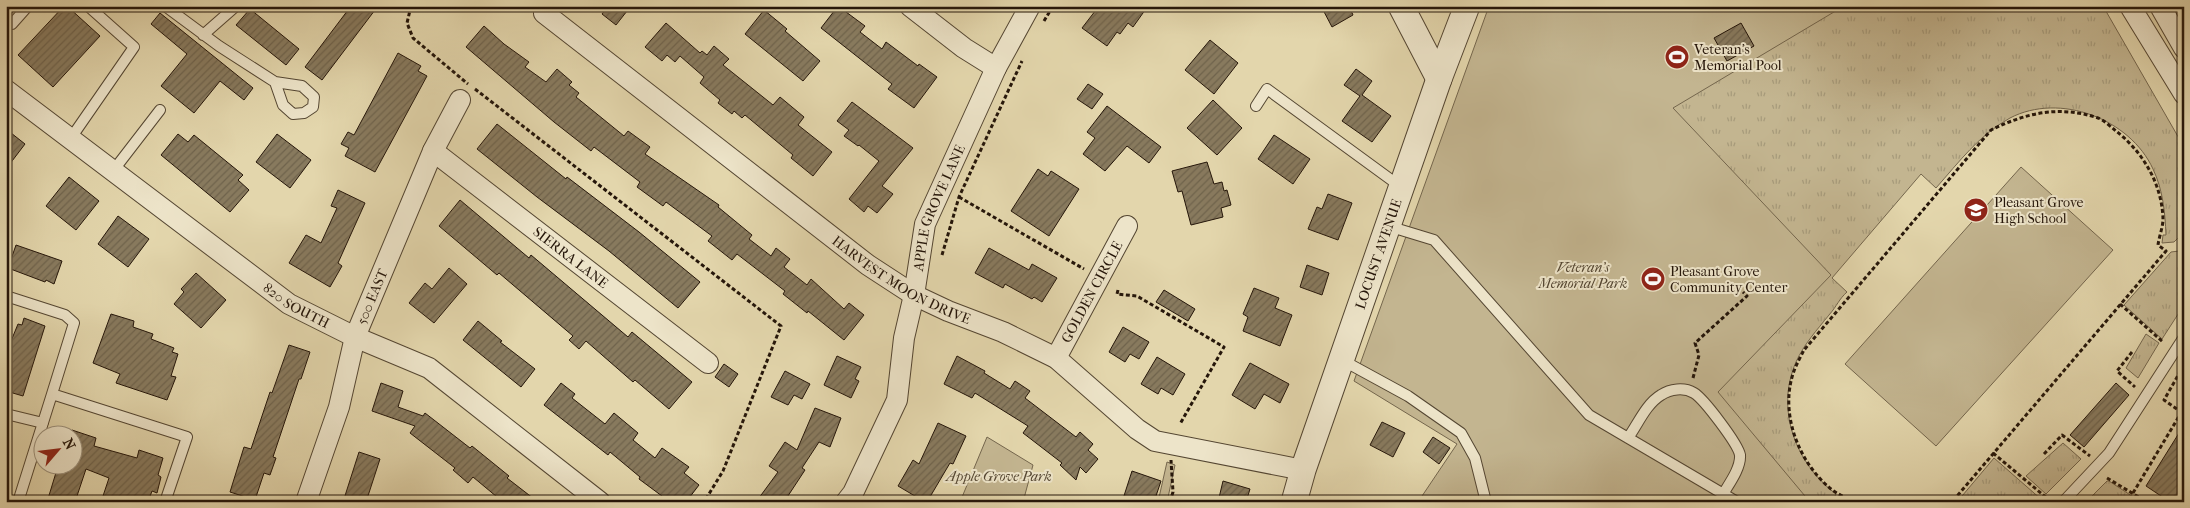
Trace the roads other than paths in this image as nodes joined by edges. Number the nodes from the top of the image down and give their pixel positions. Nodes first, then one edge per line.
1 (28, 6) edge
2 (88, 6) edge
3 (165, 6) edge
4 (236, 6) edge
5 (545, 6) edge
6 (910, 6) edge
7 (1030, 6) edge
8 (1401, 6) edge
9 (1467, 6) edge
10 (2130, 6) edge
11 (2160, 6) edge
12 (6, 19) edge
13 (203, 34) junction
14 (2184, 49) edge
15 (2165, 61) junction
16 (996, 68) junction
17 (1439, 79) junction
18 (275, 82) dead end
19 (6, 90) edge
20 (2184, 94) edge
21 (460, 100) dead end
22 (1256, 106) dead end
23 (160, 110) dead end
24 (71, 138) junction
25 (433, 151) junction
26 (113, 171) junction
27 (1401, 188) junction
28 (1127, 226) dead end
29 (1388, 226) junction
30 (6, 296) edge
31 (914, 296) junction
32 (355, 337) junction
33 (2184, 337) edge
34 (1056, 358) junction
35 (1341, 359) junction
36 (708, 363) dead end
37 (52, 394) junction
38 (6, 414) edge
39 (43, 423) junction
40 (1628, 438) junction
41 (1303, 470) junction
42 (1723, 494) junction
43 (18, 502) edge
44 (165, 502) edge
45 (306, 502) edge
46 (600, 502) edge
47 (846, 502) edge
48 (1294, 502) edge
49 (1486, 502) edge
50 (1736, 502) edge
51 (2063, 502) edge

1 - 12 lane
2 - 24 lane
3 - 13 lane
4 - 13 lane
5 - 31 street, HARVEST MOON DRIVE
6 - 16 street
7 - 16 street, APPLE GROVE LANE
8 - 17 street
9 - 17 street, LOCUST AVENUE
10 - 15 street
11 - 14 street
13 - 18 lane
14 - 15 street
15 - 20 street
16 - 31 street, APPLE GROVE LANE
17 - 27 street, LOCUST AVENUE
19 - 24 street, 820 SOUTH
21 - 25 street, 500 EAST
22 - 27 lane
23 - 26 lane
24 - 26 street, 820 SOUTH
25 - 32 street, 500 EAST
25 - 36 street, SIERRA LANE
26 - 32 street, 820 SOUTH
27 - 29 street, LOCUST AVENUE
28 - 34 street, GOLDEN CIRCLE
29 - 35 street, LOCUST AVENUE
29 - 40 lane
30 - 37 lane
31 - 34 street, HARVEST MOON DRIVE
31 - 47 street, APPLE GROVE LANE
32 - 45 street, 500 EAST
32 - 46 street, 820 SOUTH
33 - 51 lane
34 - 41 street, HARVEST MOON DRIVE
35 - 41 street, LOCUST AVENUE
35 - 49 lane
37 - 39 lane
37 - 44 lane
38 - 39 lane
39 - 43 lane
40 - 42 lane
40 - 42 lane
41 - 48 street, LOCUST AVENUE
42 - 50 lane

